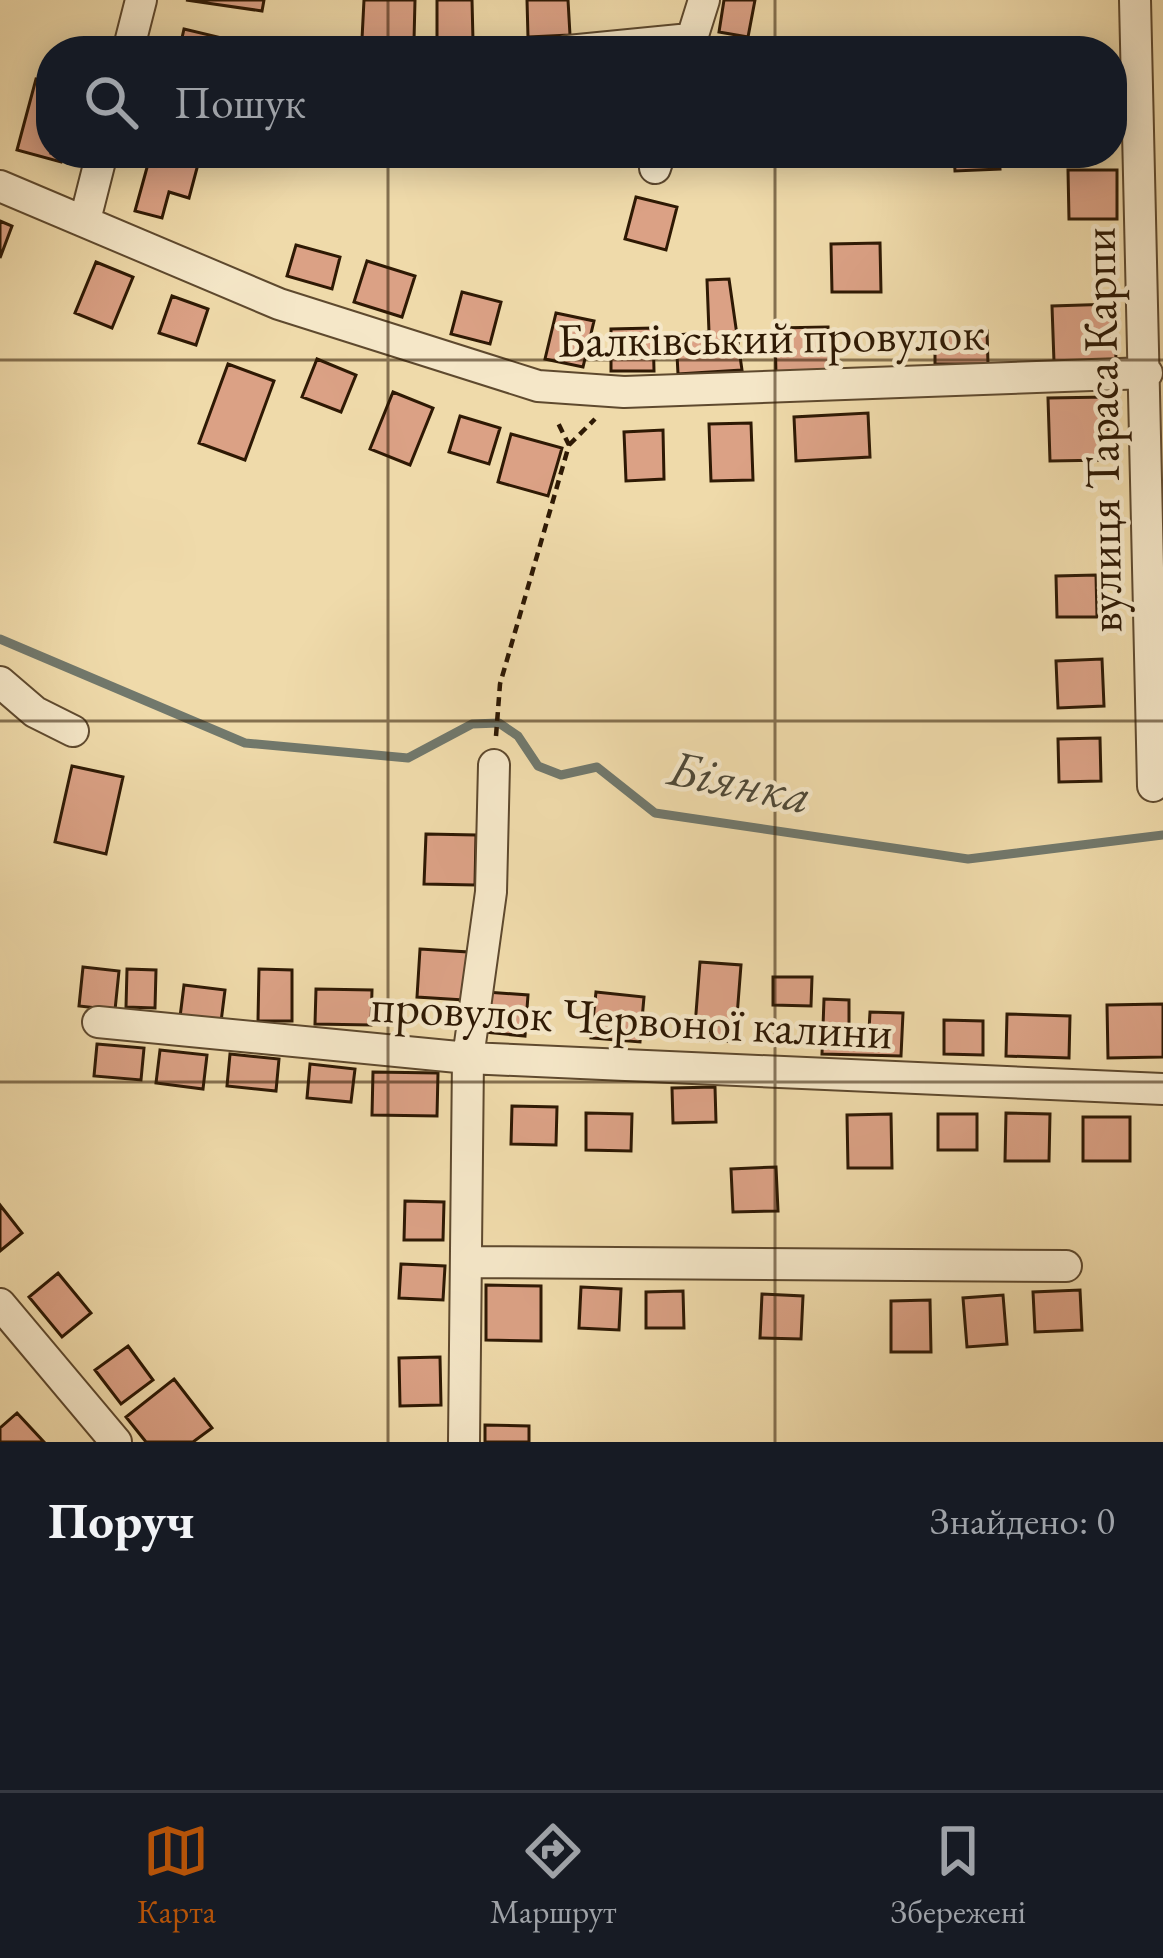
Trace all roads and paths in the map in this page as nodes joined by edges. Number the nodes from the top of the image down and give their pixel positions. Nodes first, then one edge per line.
1 (141, 0) edge
2 (704, 0) edge
3 (1135, 0) edge
4 (132, 36) edge
5 (692, 36) edge
6 (98, 168) edge
7 (0, 186) edge
8 (86, 220) junction
9 (1147, 373) junction
10 (538, 386) junction
11 (1156, 456) edge
12 (0, 682) edge
13 (73, 731) dead end
14 (494, 765) joint
15 (1153, 786) dead end
16 (98, 1022) dead end
17 (468, 1058) junction
18 (1163, 1089) edge
19 (469, 1262) junction
20 (1066, 1266) dead end
21 (0, 1304) edge
22 (116, 1442) edge
23 (464, 1442) edge

1 - 4 street
2 - 5 street
3 - 9 street, вулиця Тараса Карпи
6 - 8 street
7 - 8 street, Балківський провулок
8 - 10 street, Балківський провулок
9 - 10 street, Балківський провулок
9 - 11 street, вулиця Тараса Карпи
10 - 14 path
11 - 15 street, вулиця Тараса Карпи
12 - 13 street
14 - 17 street
16 - 17 street, провулок Червоної калини
17 - 18 street, провулок Червоної калини
17 - 19 street
19 - 20 street
19 - 23 street
21 - 22 street

